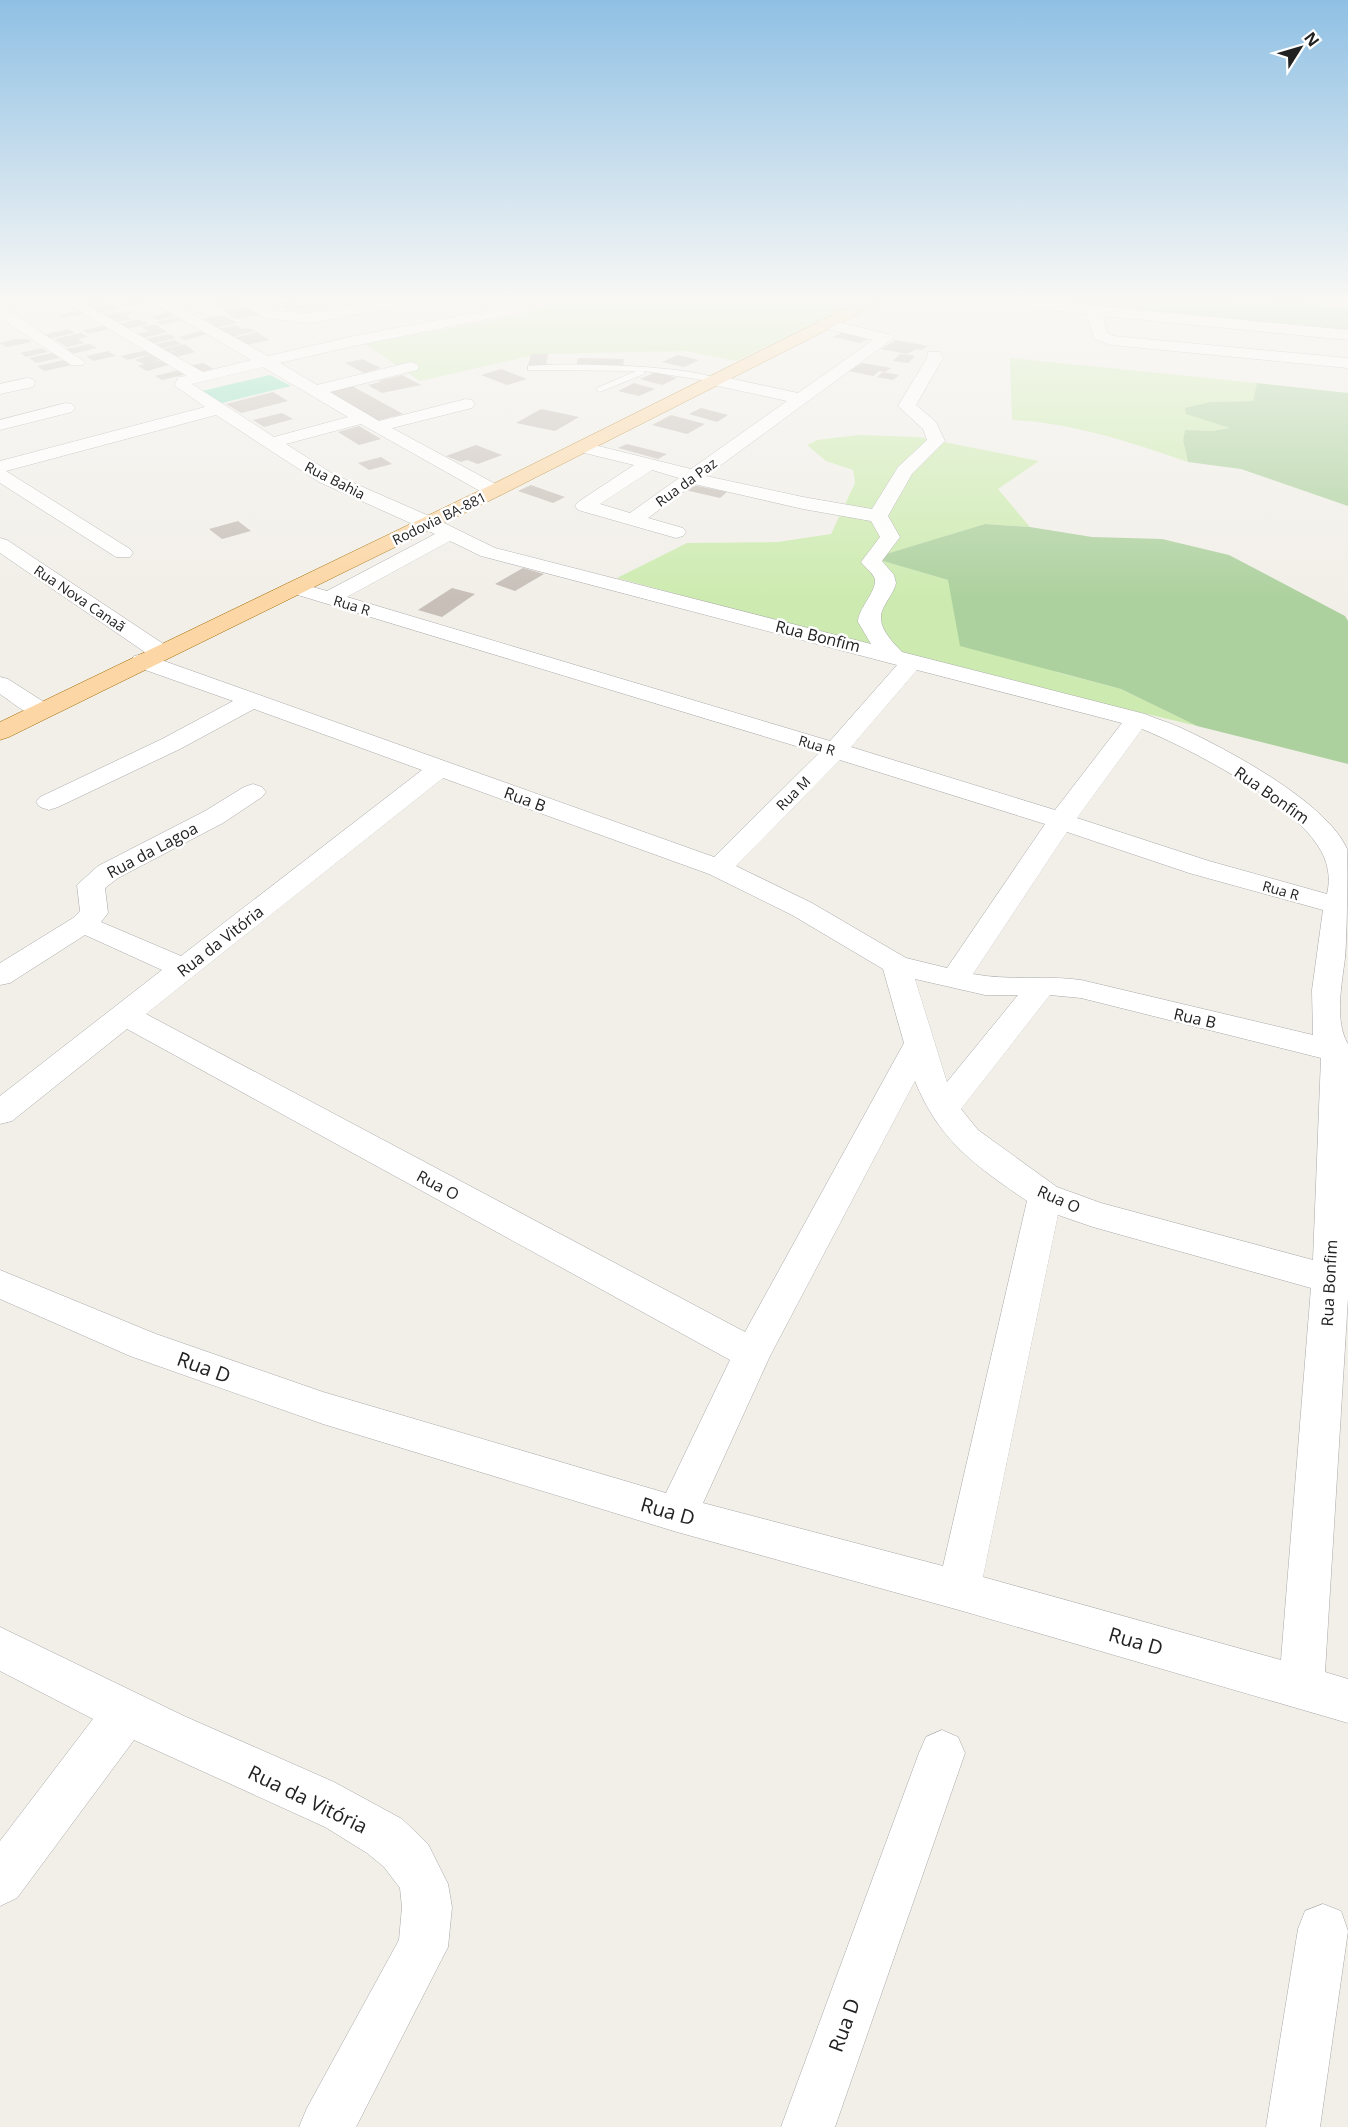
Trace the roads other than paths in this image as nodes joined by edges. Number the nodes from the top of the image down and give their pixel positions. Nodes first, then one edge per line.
1 (203, 399) edge
2 (328, 399) edge
3 (677, 399) edge
4 (801, 399) edge
5 (911, 399) edge
6 (466, 404) dead end
7 (66, 408) dead end
8 (217, 409) junction
9 (368, 423) junction
10 (0, 425) edge
11 (270, 443) junction
12 (582, 447) junction
13 (650, 463) junction
14 (0, 467) edge
15 (0, 475) edge
16 (691, 478) junction
17 (494, 491) junction
18 (878, 516) junction
19 (632, 520) junction
20 (439, 528) junction
21 (676, 532) dead end
22 (0, 544) edge
23 (123, 553) dead end
24 (295, 588) junction
25 (329, 598) junction
26 (151, 656) junction
27 (903, 659) junction
28 (0, 684) edge
29 (253, 700) junction
30 (42, 711) junction
31 (1137, 719) junction
32 (0, 732) edge
33 (835, 751) junction
34 (440, 768) junction
35 (253, 792) dead end
36 (49, 802) dead end
37 (1060, 822) junction
38 (719, 868) junction
39 (1338, 906) junction
40 (83, 924) junction
41 (896, 964) junction
42 (184, 969) junction
43 (0, 976) edge
44 (954, 980) junction
45 (1042, 986) junction
46 (125, 1015) junction
47 (919, 1044) junction
48 (1342, 1052) edge
49 (943, 1109) junction
50 (0, 1113) edge
51 (1045, 1196) junction
52 (1339, 1282) edge
53 (0, 1284) edge
54 (752, 1354) junction
55 (677, 1514) junction
56 (959, 1590) junction
57 (0, 1648) edge
58 (1301, 1688) junction
59 (1348, 1701) edge
60 (125, 1713) junction
61 (942, 1753) dead end
62 (0, 1881) edge
63 (1323, 1929) dead end
64 (326, 2127) edge
65 (808, 2127) edge
66 (1293, 2127) edge

1 - 8 street, Rua Bahia
2 - 9 street
3 - 12 main road, Rodovia BA-881
4 - 16 street, Rua da Paz
5 - 18 street
6 - 9 street
7 - 10 street
8 - 11 street, Rua Bahia
8 - 14 street
9 - 11 street
9 - 17 street
11 - 20 street, Rua Bahia
12 - 13 street
12 - 17 main road, Rodovia BA-881
13 - 16 street
13 - 19 street
15 - 23 street
16 - 18 street
16 - 19 street, Rua da Paz
17 - 20 main road, Rodovia BA-881
18 - 27 street
19 - 21 street
20 - 24 main road, Rodovia BA-881
20 - 25 street
20 - 27 street, Rua Bonfim
22 - 26 street, Rua Nova Canaã
24 - 25 street, Rua R
24 - 26 main road, Rodovia BA-881
25 - 33 street, Rua R
26 - 29 street, Rua B
26 - 30 main road, Rodovia BA-881
27 - 31 street, Rua Bonfim
27 - 33 street, Rua M
28 - 30 street
29 - 34 street, Rua B
29 - 36 street
30 - 32 main road, Rodovia BA-881
31 - 37 street
31 - 39 street, Rua Bonfim
33 - 37 street, Rua R
33 - 38 street, Rua M
34 - 38 street, Rua B
34 - 42 street, Rua da Vitória
35 - 40 street, Rua da Lagoa
37 - 39 street, Rua R
37 - 44 street
38 - 41 street, Rua B
39 - 48 street, Rua Bonfim
40 - 42 street
40 - 43 street
41 - 44 street, Rua B
41 - 47 street, Rua O
42 - 46 street, Rua da Vitória
44 - 45 street, Rua B
45 - 48 street, Rua B
45 - 49 street
46 - 50 street, Rua da Vitória
46 - 54 street, Rua O
47 - 49 street, Rua O
47 - 54 street
48 - 52 street, Rua Bonfim
49 - 51 street, Rua O
51 - 52 street, Rua O
51 - 56 street
52 - 58 street, Rua Bonfim
53 - 55 street, Rua D
54 - 55 street
55 - 56 street, Rua D
56 - 58 street, Rua D
57 - 60 street, Rua da Vitória
58 - 59 street, Rua D
60 - 62 street
60 - 64 street, Rua da Vitória
61 - 65 street, Rua D
63 - 66 street

